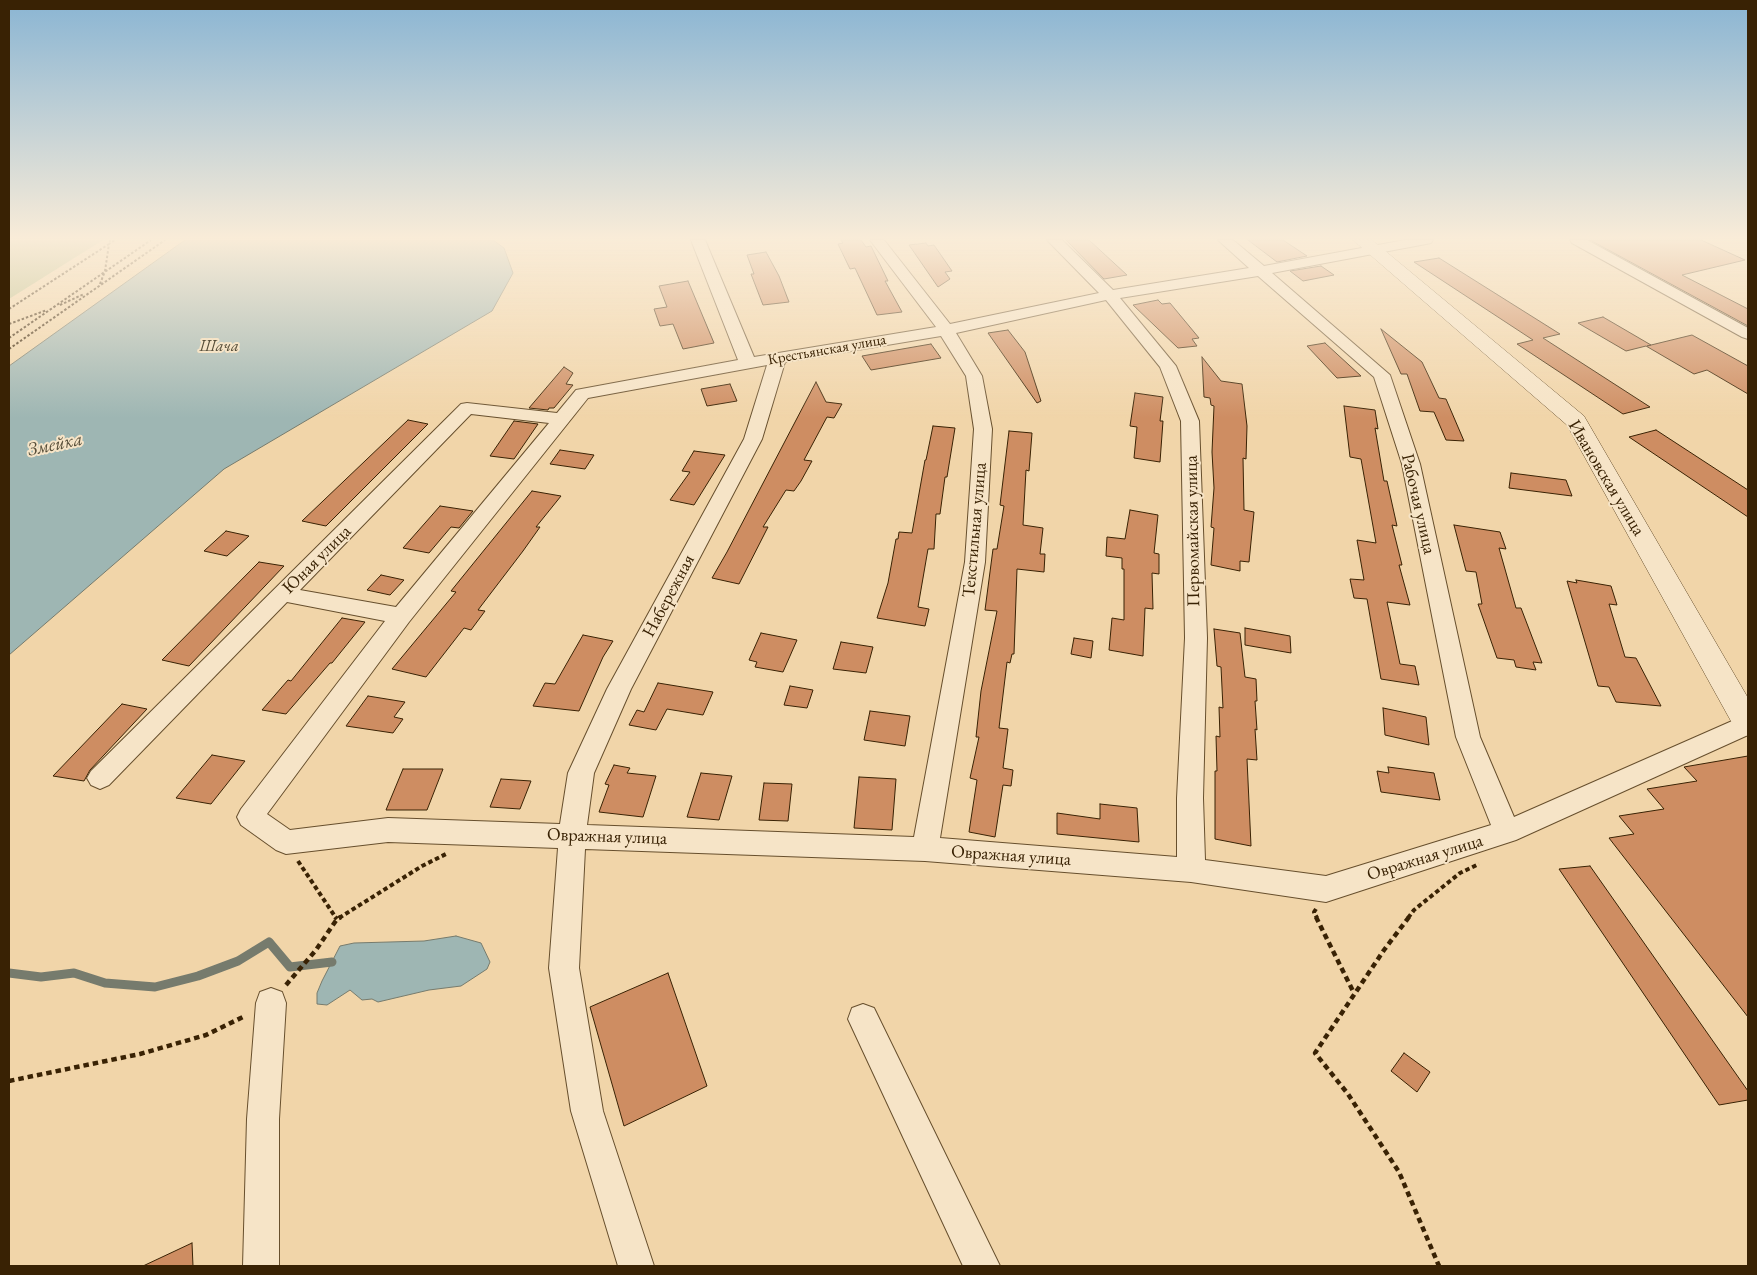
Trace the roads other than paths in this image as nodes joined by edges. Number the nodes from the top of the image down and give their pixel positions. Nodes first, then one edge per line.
1 (721, 300) edge
2 (923, 300) edge
3 (1089, 300) edge
4 (1114, 300) edge
5 (1295, 300) edge
6 (1432, 300) edge
7 (1685, 300) edge
8 (946, 330) junction
9 (1748, 334) edge
10 (776, 360) junction
11 (748, 363) junction
12 (560, 419) junction
13 (283, 594) junction
14 (401, 616) junction
15 (1748, 724) edge
16 (100, 778) dead end
17 (1507, 832) junction
18 (572, 835) junction
19 (925, 849) junction
20 (1191, 870) junction
21 (271, 1003) road end
22 (863, 1019) dead end
23 (262, 1266) edge
24 (636, 1266) edge
25 (982, 1266) edge

1 - 11 street
2 - 8 street, Текстильная улица
3 - 8 street, Крестьянская улица
4 - 20 street, Первомайская улица
5 - 17 street, Рабочая улица
6 - 15 street, Ивановская улица
7 - 9 street
8 - 10 street, Крестьянская улица
8 - 19 street, Текстильная улица
10 - 11 street, Крестьянская улица
10 - 18 street, Набережная
11 - 12 street, Крестьянская улица
12 - 13 street, Юная улица
12 - 14 street
13 - 14 street
13 - 16 street, Юная улица
14 - 18 street, Овражная улица
15 - 17 street, Овражная улица
17 - 20 street, Овражная улица
18 - 19 street, Овражная улица
18 - 24 street, Набережная
19 - 20 street, Овражная улица
21 - 23 street
22 - 25 street

